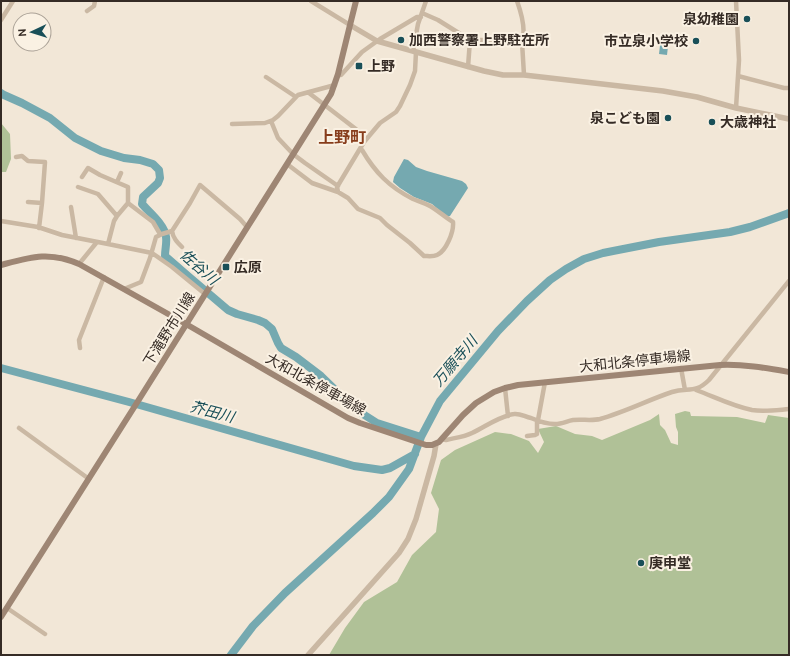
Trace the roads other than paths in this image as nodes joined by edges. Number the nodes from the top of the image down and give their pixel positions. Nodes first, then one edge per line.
1 (13, 1) edge
2 (94, 1) edge
3 (311, 1) edge
4 (356, 1) edge
5 (426, 1) edge
6 (517, 1) edge
7 (736, 1) edge
8 (87, 11) dead end
9 (421, 15) junction
10 (1, 20) edge
11 (350, 25) junction
12 (470, 40) junction
13 (522, 40) junction
14 (377, 41) junction
15 (415, 51) junction
16 (468, 67) junction
17 (338, 74) junction
18 (524, 75) junction
19 (738, 76) junction
20 (266, 77) dead end
21 (335, 85) junction
22 (789, 88) edge
23 (309, 93) junction
24 (296, 97) junction
25 (324, 105) junction
26 (736, 108) junction
27 (789, 119) edge
28 (272, 121) junction
29 (232, 124) dead end
30 (364, 142) junction
31 (360, 149) junction
32 (293, 154) junction
33 (16, 157) dead end
34 (287, 164) junction
35 (121, 173) dead end
36 (82, 177) dead end
37 (117, 182) junction
38 (338, 186) junction
39 (78, 187) dead end
40 (338, 192) junction
41 (28, 202) dead end
42 (42, 203) junction
43 (128, 203) junction
44 (71, 207) dead end
45 (117, 216) junction
46 (1, 221) edge
47 (247, 227) junction
48 (39, 228) junction
49 (172, 231) junction
50 (160, 234) junction
51 (76, 238) junction
52 (98, 242) junction
53 (108, 244) junction
54 (182, 247) dead end
55 (152, 253) junction
56 (79, 264) junction
57 (1, 266) edge
58 (104, 277) junction
59 (789, 281) edge
60 (124, 289) junction
61 (206, 292) junction
62 (186, 324) junction
63 (80, 348) dead end
64 (720, 365) junction
65 (681, 368) junction
66 (789, 372) edge
67 (545, 382) junction
68 (505, 388) junction
69 (696, 389) junction
70 (685, 390) junction
71 (789, 409) edge
72 (508, 416) junction
73 (538, 420) junction
74 (19, 428) dead end
75 (527, 436) dead end
76 (442, 439) junction
77 (436, 444) junction
78 (89, 479) junction
79 (7, 608) junction
80 (1, 617) edge
81 (45, 634) dead end
82 (308, 655) edge

1 - 10 street
2 - 8 street
3 - 11 street
4 - 11 main road, 下滝野市川線
5 - 9 street
6 - 13 street
7 - 19 street
9 - 12 street
9 - 14 street
9 - 15 street
11 - 14 street
11 - 17 main road, 下滝野市川線
12 - 13 street
12 - 16 street
13 - 18 street
14 - 15 street
14 - 17 street
15 - 16 street
15 - 30 street
16 - 18 street
17 - 21 main road, 下滝野市川線
18 - 26 street
19 - 22 street
19 - 26 street
20 - 24 street
21 - 23 street
21 - 25 main road, 下滝野市川線
23 - 24 street
23 - 25 street
24 - 28 street
25 - 30 street
25 - 32 main road, 下滝野市川線
26 - 27 street
28 - 29 street
28 - 32 street
30 - 31 street
31 - 38 street
31 - 40 street
32 - 34 main road, 下滝野市川線
32 - 38 street
33 - 42 street
34 - 40 street
34 - 47 main road, 下滝野市川線
35 - 37 street
36 - 37 street
37 - 43 street
38 - 40 street
39 - 45 street
41 - 42 street
42 - 48 street
43 - 45 street
43 - 50 street
44 - 51 street
45 - 53 street
46 - 48 street
47 - 49 street
47 - 61 main road, 下滝野市川線
48 - 51 street
49 - 50 street
49 - 54 street
50 - 55 street
51 - 52 street
52 - 53 street
52 - 56 street
53 - 55 street
55 - 60 street
55 - 61 street
56 - 57 main road, 大和北条停車場線
56 - 58 main road, 大和北条停車場線
58 - 60 main road, 大和北条停車場線
58 - 63 street
59 - 64 street
60 - 62 main road, 大和北条停車場線
61 - 62 main road, 下滝野市川線
62 - 77 main road, 大和北条停車場線
62 - 78 main road, 下滝野市川線
64 - 65 main road, 大和北条停車場線
64 - 66 main road, 大和北条停車場線
64 - 69 street
65 - 67 main road, 大和北条停車場線
65 - 70 street
67 - 68 main road, 大和北条停車場線
67 - 73 street
68 - 72 street
68 - 76 main road, 大和北条停車場線
69 - 70 street
69 - 71 street
70 - 73 street
72 - 73 street
72 - 76 street
73 - 75 street
74 - 78 street
76 - 77 main road, 大和北条停車場線
77 - 82 street
78 - 79 main road, 下滝野市川線
79 - 80 main road, 下滝野市川線
79 - 81 street

